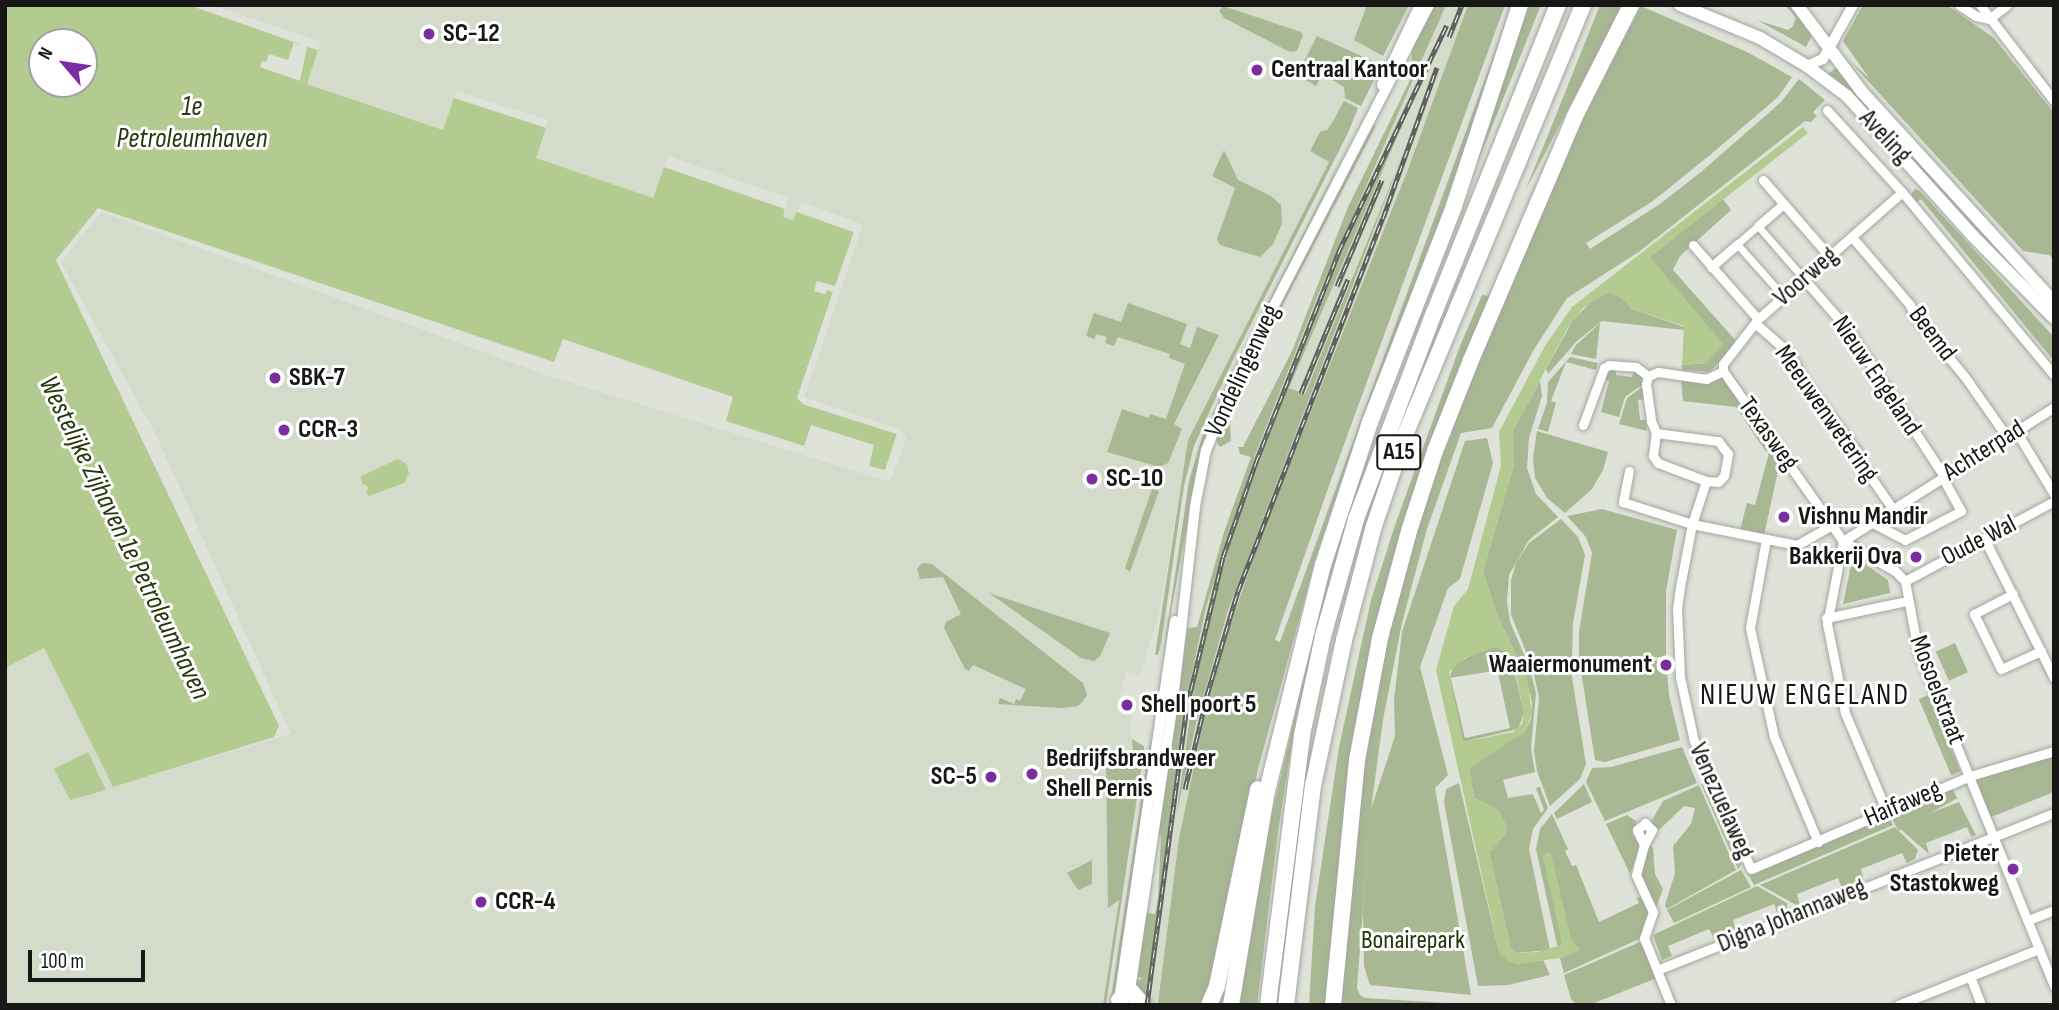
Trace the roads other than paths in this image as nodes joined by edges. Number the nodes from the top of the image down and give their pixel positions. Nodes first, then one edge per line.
1 (1420, 5) edge
2 (1429, 5) edge
3 (1520, 5) edge
4 (1558, 5) edge
5 (1583, 5) edge
6 (1630, 5) edge
7 (1680, 5) edge
8 (1797, 5) edge
9 (1853, 5) edge
10 (1959, 5) edge
11 (1980, 5) edge
12 (2007, 5) edge
13 (1989, 19) junction
14 (1829, 49) junction
15 (1807, 66) junction
16 (2054, 101) edge
17 (1827, 110) dead end
18 (1341, 176) junction
19 (1763, 180) dead end
20 (1902, 192) junction
21 (1783, 204) junction
22 (1758, 226) junction
23 (1852, 237) junction
24 (1737, 244) junction
25 (1693, 245) dead end
26 (1829, 257) junction
27 (1711, 267) junction
28 (1804, 279) junction
29 (1784, 297) junction
30 (2054, 302) edge
31 (2054, 318) edge
32 (1757, 321) junction
33 (1723, 371) junction
34 (2054, 375) edge
35 (1648, 376) junction
36 (2054, 407) edge
37 (1583, 425) dead end
38 (2016, 431) junction
39 (1656, 433) junction
40 (2007, 437) junction
41 (1629, 471) dead end
42 (1943, 476) junction
43 (1706, 481) junction
44 (2053, 502) edge
45 (1892, 508) junction
46 (1871, 522) junction
47 (1692, 524) junction
48 (1832, 525) junction
49 (1766, 539) junction
50 (1985, 540) junction
51 (1843, 541) junction
52 (1905, 581) junction
53 (2012, 594) junction
54 (1907, 601) junction
55 (1826, 618) junction
56 (1323, 636) junction
57 (2041, 651) junction
58 (1300, 654) junction
59 (2054, 678) edge
60 (2054, 751) edge
61 (1970, 776) junction
62 (1886, 810) junction
63 (2054, 813) edge
64 (1994, 836) junction
65 (1818, 842) junction
66 (1644, 845) dead end
67 (1756, 869) joint
68 (1253, 872) junction
69 (2054, 910) edge
70 (2028, 920) junction
71 (1296, 923) junction
72 (2039, 949) junction
73 (1657, 970) junction
74 (1970, 976) junction
75 (2054, 986) edge
76 (1123, 1001) edge
77 (1143, 1005) edge
78 (1209, 1005) edge
79 (1231, 1005) edge
80 (1268, 1005) edge
81 (1286, 1005) edge
82 (1295, 1005) edge
83 (1333, 1005) edge
84 (1671, 1005) edge
85 (1898, 1005) edge
86 (1981, 1005) edge

1 - 18 street, Vondelingenweg
2 - 18 street, Vondelingenweg
3 - 58 highway, A15
4 - 56 highway, A15
5 - 71 highway, A15
6 - 83 highway, A15
7 - 15 main road, Aveling
8 - 14 main road, Aveling
9 - 14 street
10 - 13 street
11 - 13 street
12 - 13 street
13 - 16 street
14 - 15 street
14 - 30 main road, Aveling
15 - 31 main road, Aveling
17 - 20 street, Aveling
18 - 76 street, Vondelingenweg
19 - 21 street
20 - 23 street, Voorweg
20 - 34 street, Aveling
21 - 22 street
21 - 26 street
22 - 24 street
22 - 28 street
23 - 26 street, Voorweg
23 - 40 street, Beemd
24 - 27 street
24 - 29 street
25 - 27 street, Meeuwenwetering
26 - 28 street, Voorweg
27 - 32 street, Meeuwenwetering
28 - 29 street, Voorweg
28 - 42 street, Nieuw Engeland
29 - 32 street, Voorweg
32 - 33 street, Voorweg
32 - 45 street, Meeuwenwetering
33 - 35 street
33 - 48 street, Texasweg
35 - 37 street
35 - 39 street
36 - 38 street, Achterpad
38 - 40 street, Achterpad
38 - 44 street
39 - 43 street
39 - 43 street
40 - 42 street, Achterpad
41 - 47 street
42 - 45 street, Achterpad
42 - 46 street, Nieuw Engeland
43 - 47 street, Venezuelaweg
44 - 50 street, Oude Wal
45 - 46 street, Achterpad
46 - 51 street, Achterpad
47 - 49 street
47 - 67 street, Venezuelaweg
48 - 49 street
48 - 51 street, Texasweg
49 - 65 street
50 - 52 street, Oude Wal
50 - 53 street
51 - 52 street, Texasweg
51 - 55 street
52 - 54 street, Mosoelstraat
53 - 57 street
53 - 57 street
54 - 55 street
54 - 61 street, Mosoelstraat
55 - 62 street
56 - 68 highway, A15
56 - 80 highway, A15
57 - 59 street
58 - 68 highway, A15
58 - 78 highway, A15
60 - 61 street, Haifaweg
61 - 62 street, Haifaweg
61 - 64 street, Mosoelstraat
62 - 65 street, Haifaweg
63 - 64 street, Digna Johannaweg
64 - 70 street, Mosoelstraat
64 - 73 street, Digna Johannaweg
65 - 67 street, Haifaweg
66 - 73 street
68 - 79 highway, A15
69 - 70 street
70 - 72 street, Mosoelstraat
71 - 81 highway, A15
71 - 82 highway, A15
72 - 74 street
72 - 75 street, Mosoelstraat
73 - 84 street
74 - 85 street
74 - 86 street
76 - 77 highway

